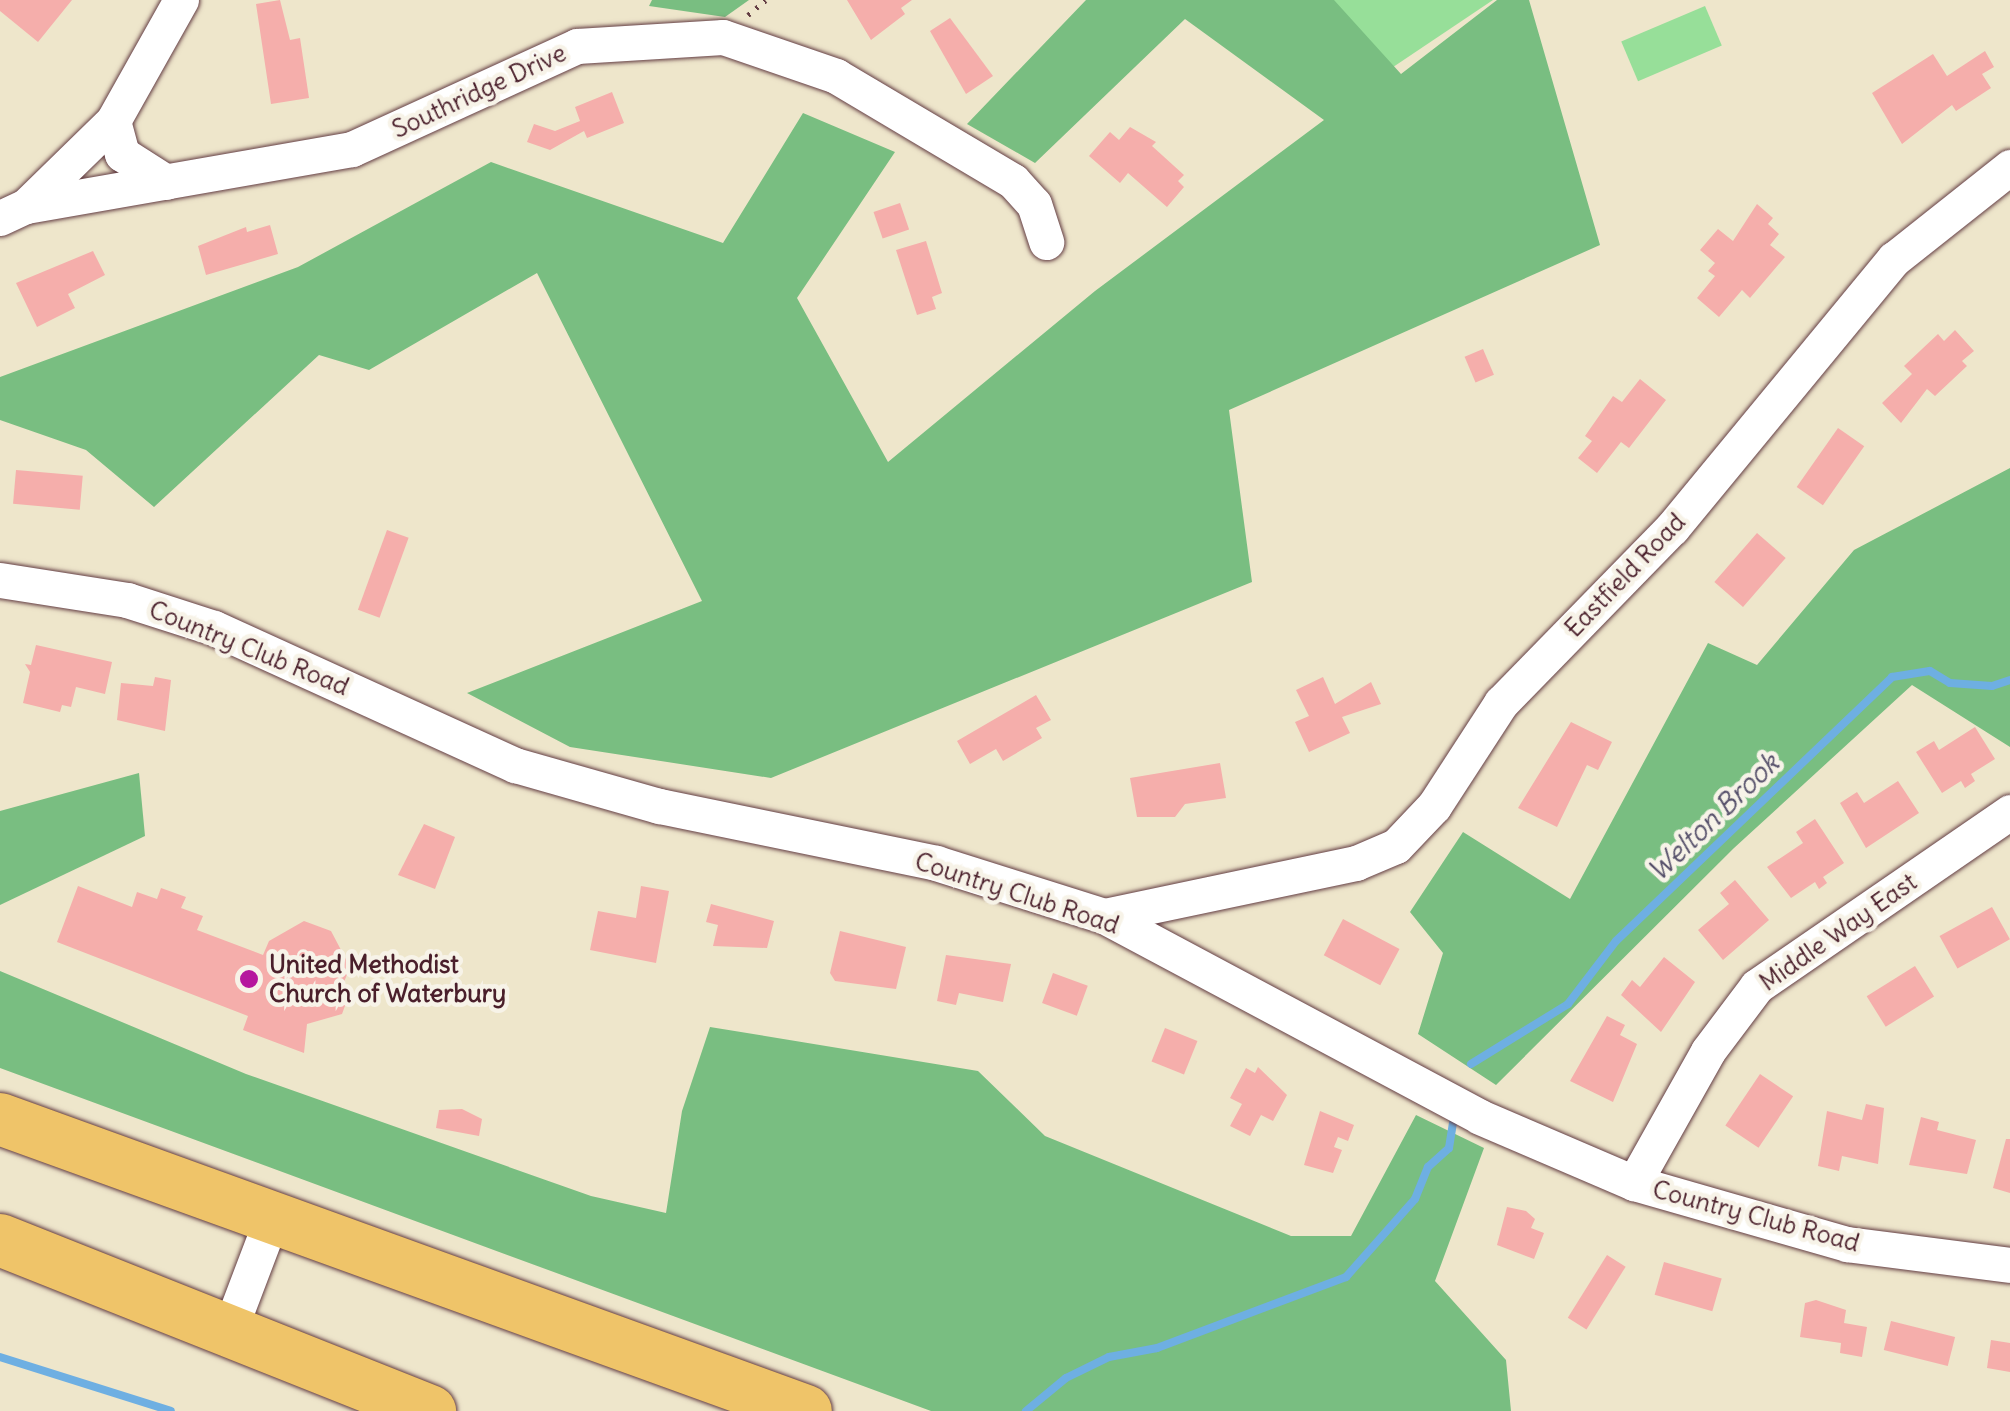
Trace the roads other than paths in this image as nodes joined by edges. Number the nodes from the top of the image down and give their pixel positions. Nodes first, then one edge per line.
1 (181, 0) edge
2 (113, 121) junction
3 (2010, 167) edge
4 (166, 182) junction
5 (13, 212) edge
6 (1046, 242) dead end
7 (0, 580) edge
8 (2010, 812) edge
9 (1196, 897) junction
10 (1104, 916) junction
11 (1182, 957) junction
12 (0, 1118) edge
13 (1634, 1184) junction
14 (272, 1218) junction
15 (0, 1240) edge
16 (0, 1252) edge
17 (2010, 1266) edge
18 (229, 1331) junction
19 (430, 1411) edge
20 (806, 1411) edge

1 - 2 street
2 - 4 street
2 - 5 street
3 - 9 street, Eastfield Road
4 - 5 street, Southridge Drive
4 - 6 street, Southridge Drive
7 - 10 street, Country Club Road
8 - 13 street, Middle Way East
9 - 10 street, Eastfield Road
9 - 11 street
10 - 11 street, Country Club Road
11 - 13 street, Country Club Road
12 - 14 highway
13 - 17 street, Country Club Road
14 - 18 street
14 - 20 highway
15 - 18 highway
16 - 18 highway
18 - 19 highway

